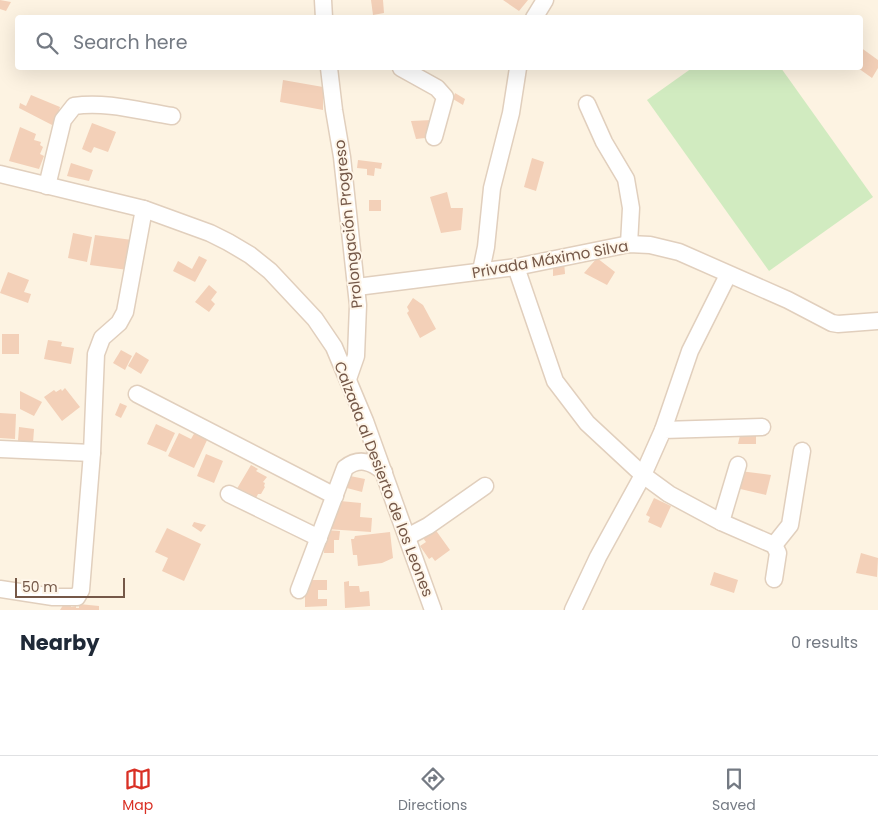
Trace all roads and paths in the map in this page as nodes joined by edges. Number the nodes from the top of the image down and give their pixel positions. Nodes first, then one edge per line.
1 (322, 0) edge
2 (545, 0) edge
3 (324, 15) edge
4 (536, 15) edge
5 (329, 70) edge
6 (404, 70) edge
7 (518, 70) edge
8 (587, 104) dead end
9 (172, 116) dead end
10 (434, 137) dead end
11 (0, 174) edge
12 (47, 186) junction
13 (144, 209) junction
14 (629, 244) junction
15 (516, 267) junction
16 (481, 271) junction
17 (728, 275) junction
18 (357, 287) junction
19 (878, 321) edge
20 (348, 379) junction
21 (137, 394) dead end
22 (762, 427) dead end
23 (663, 430) junction
24 (0, 448) edge
25 (802, 451) dead end
26 (92, 454) junction
27 (738, 465) dead end
28 (384, 472) junction
29 (643, 475) junction
30 (485, 486) dead end
31 (229, 494) dead end
32 (335, 496) junction
33 (721, 522) junction
34 (407, 537) junction
35 (318, 538) junction
36 (774, 545) junction
37 (774, 579) dead end
38 (0, 589) edge
39 (299, 590) dead end
40 (433, 610) edge
41 (572, 610) edge

1 - 3 street
2 - 4 street
5 - 18 street, Prolongación Progreso
6 - 10 street
7 - 16 street
8 - 14 street
9 - 12 street
11 - 12 street, Calzada al Desierto de los Leones
12 - 13 street, Calzada al Desierto de los Leones
13 - 20 street, Calzada al Desierto de los Leones
13 - 26 street
14 - 15 street, Privada Máximo Silva
14 - 17 street, Privada Máximo Silva
15 - 16 street, Privada Máximo Silva
15 - 29 street
16 - 18 street, Privada Máximo Silva
17 - 19 street, Privada Máximo Silva
17 - 23 street
18 - 20 street, Prolongación Progreso
20 - 28 street, Calzada al Desierto de los Leones
21 - 32 street
22 - 23 street
23 - 29 street
24 - 26 street
25 - 36 street
26 - 38 street
27 - 33 street
28 - 32 street
28 - 34 street, Calzada al Desierto de los Leones
29 - 33 street
29 - 41 street
30 - 34 street
31 - 35 street
32 - 35 street
33 - 36 street
34 - 40 street, Calzada al Desierto de los Leones
35 - 39 street
36 - 37 street

